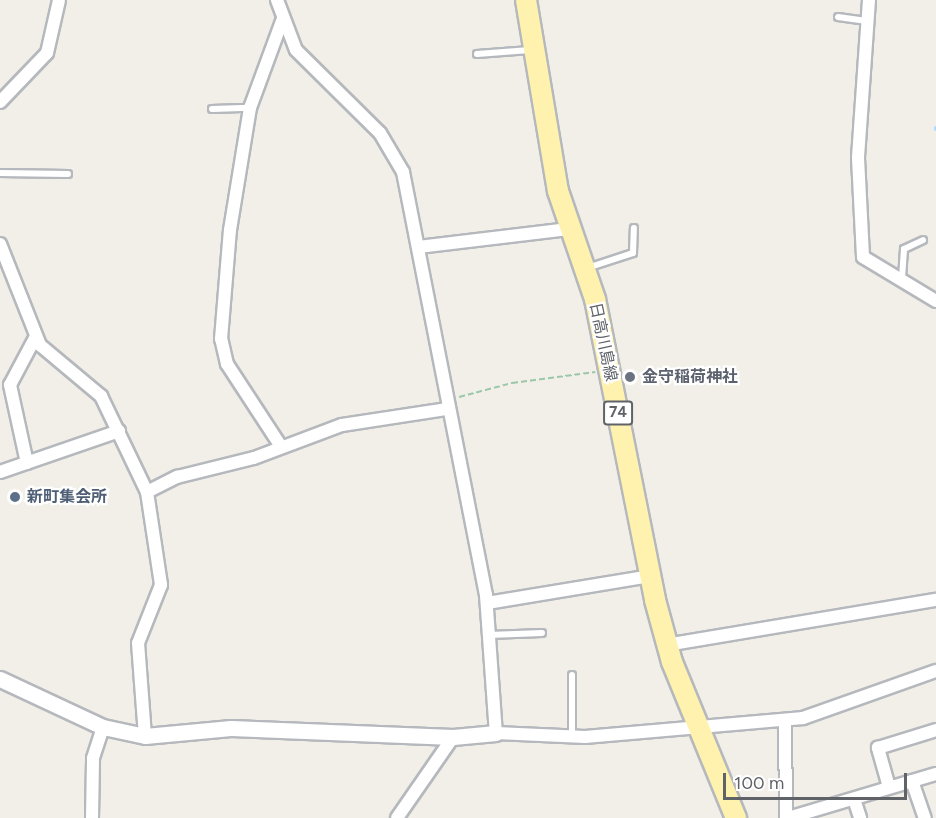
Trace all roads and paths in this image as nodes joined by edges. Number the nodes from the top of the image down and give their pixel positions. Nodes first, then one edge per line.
1 (59, 0) edge
2 (277, 0) edge
3 (526, 0) edge
4 (869, 0) edge
5 (838, 17) dead end
6 (282, 21) junction
7 (867, 21) junction
8 (534, 50) junction
9 (477, 54) dead end
10 (0, 102) edge
11 (250, 108) junction
12 (212, 109) dead end
13 (0, 173) edge
14 (68, 174) dead end
15 (634, 228) dead end
16 (569, 229) junction
17 (923, 240) dead end
18 (0, 244) edge
19 (418, 247) junction
20 (584, 268) junction
21 (902, 278) junction
22 (936, 301) edge
23 (35, 338) junction
24 (609, 370) junction
25 (446, 405) junction
26 (119, 430) junction
27 (279, 445) junction
28 (27, 463) junction
29 (0, 472) edge
30 (147, 492) junction
31 (650, 576) junction
32 (936, 600) edge
33 (487, 603) junction
34 (542, 633) dead end
35 (489, 634) junction
36 (666, 645) junction
37 (936, 671) edge
38 (572, 675) dead end
39 (0, 679) edge
40 (785, 720) junction
41 (103, 727) junction
42 (697, 727) junction
43 (936, 730) edge
44 (496, 733) junction
45 (145, 736) junction
46 (453, 737) junction
47 (572, 737) junction
48 (936, 774) edge
49 (912, 781) junction
50 (889, 787) junction
51 (854, 799) junction
52 (92, 818) edge
53 (397, 818) edge
54 (736, 818) edge
55 (787, 818) edge
56 (860, 818) edge
57 (924, 818) edge

1 - 10 street
2 - 6 street
3 - 8 main road, 日高川島線 / 74
4 - 7 street
5 - 7 lane
6 - 11 street
6 - 19 street
7 - 21 street
8 - 9 lane
8 - 16 main road, 日高川島線 / 74
11 - 12 lane
11 - 27 street
13 - 14 lane
15 - 20 lane
16 - 19 street
16 - 20 main road, 日高川島線 / 74
17 - 21 lane
18 - 23 street
19 - 25 street
20 - 24 main road, 日高川島線 / 74
21 - 22 street
23 - 26 street
23 - 28 street
24 - 25 path
24 - 31 main road, 日高川島線 / 74
25 - 27 street
25 - 33 street
26 - 28 street
26 - 30 street
27 - 30 street
28 - 29 street
30 - 45 street
31 - 33 street
31 - 36 main road, 日高川島線 / 74
32 - 36 street
33 - 35 street
34 - 35 lane
35 - 44 street
36 - 42 main road, 日高川島線 / 74
37 - 40 street
38 - 47 lane
39 - 41 street
40 - 42 street
40 - 55 street
41 - 45 street
41 - 52 street
42 - 47 street
42 - 54 main road, 日高川島線 / 74
43 - 50 street
44 - 46 street
44 - 47 street
45 - 46 street
46 - 53 street
48 - 49 street
49 - 50 street
49 - 57 street
50 - 51 street
51 - 55 street
51 - 56 street

